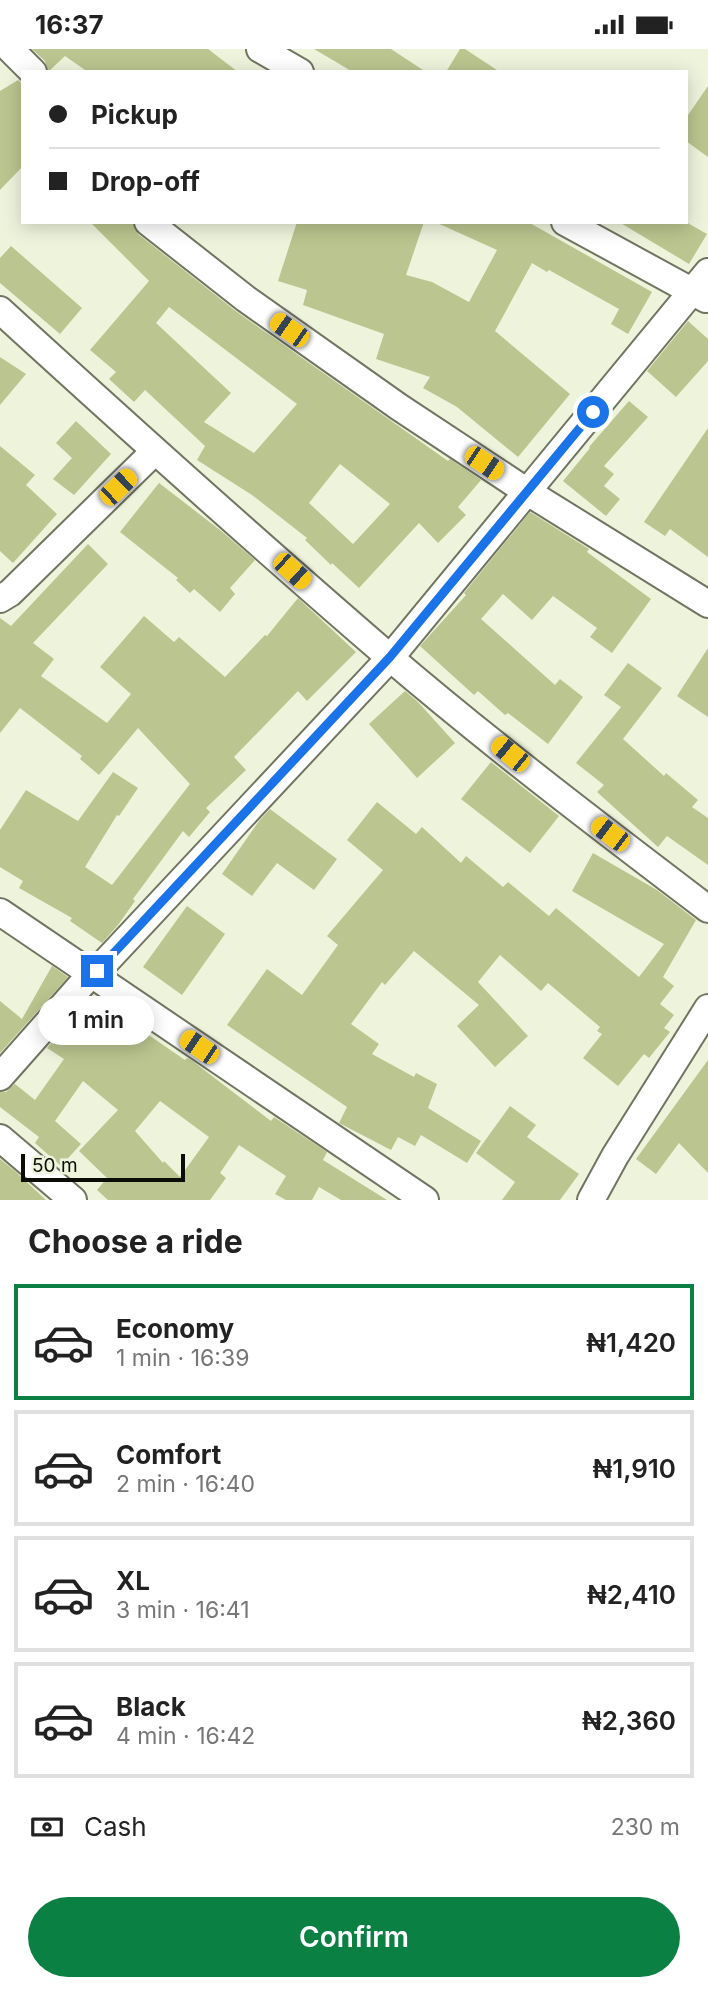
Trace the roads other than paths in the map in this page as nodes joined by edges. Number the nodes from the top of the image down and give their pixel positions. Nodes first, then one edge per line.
1 (10, 49) edge
2 (260, 49) edge
3 (31, 70) edge
4 (297, 70) edge
5 (151, 224) edge
6 (569, 224) edge
7 (703, 288) edge
8 (0, 310) edge
9 (155, 451) junction
10 (526, 491) junction
11 (0, 599) edge
12 (708, 604) edge
13 (390, 657) junction
14 (708, 909) edge
15 (0, 912) edge
16 (91, 974) junction
17 (708, 1008) edge
18 (0, 1077) edge
19 (0, 1138) edge
20 (73, 1200) edge
21 (425, 1200) edge
22 (591, 1200) edge

1 - 3 street
2 - 4 street
5 - 10 street
6 - 7 street
7 - 10 street
8 - 9 street
9 - 11 street
9 - 13 street
10 - 12 street
10 - 13 street
13 - 14 street
13 - 16 street
15 - 16 street
16 - 18 street
16 - 21 street
17 - 22 street
19 - 20 street

